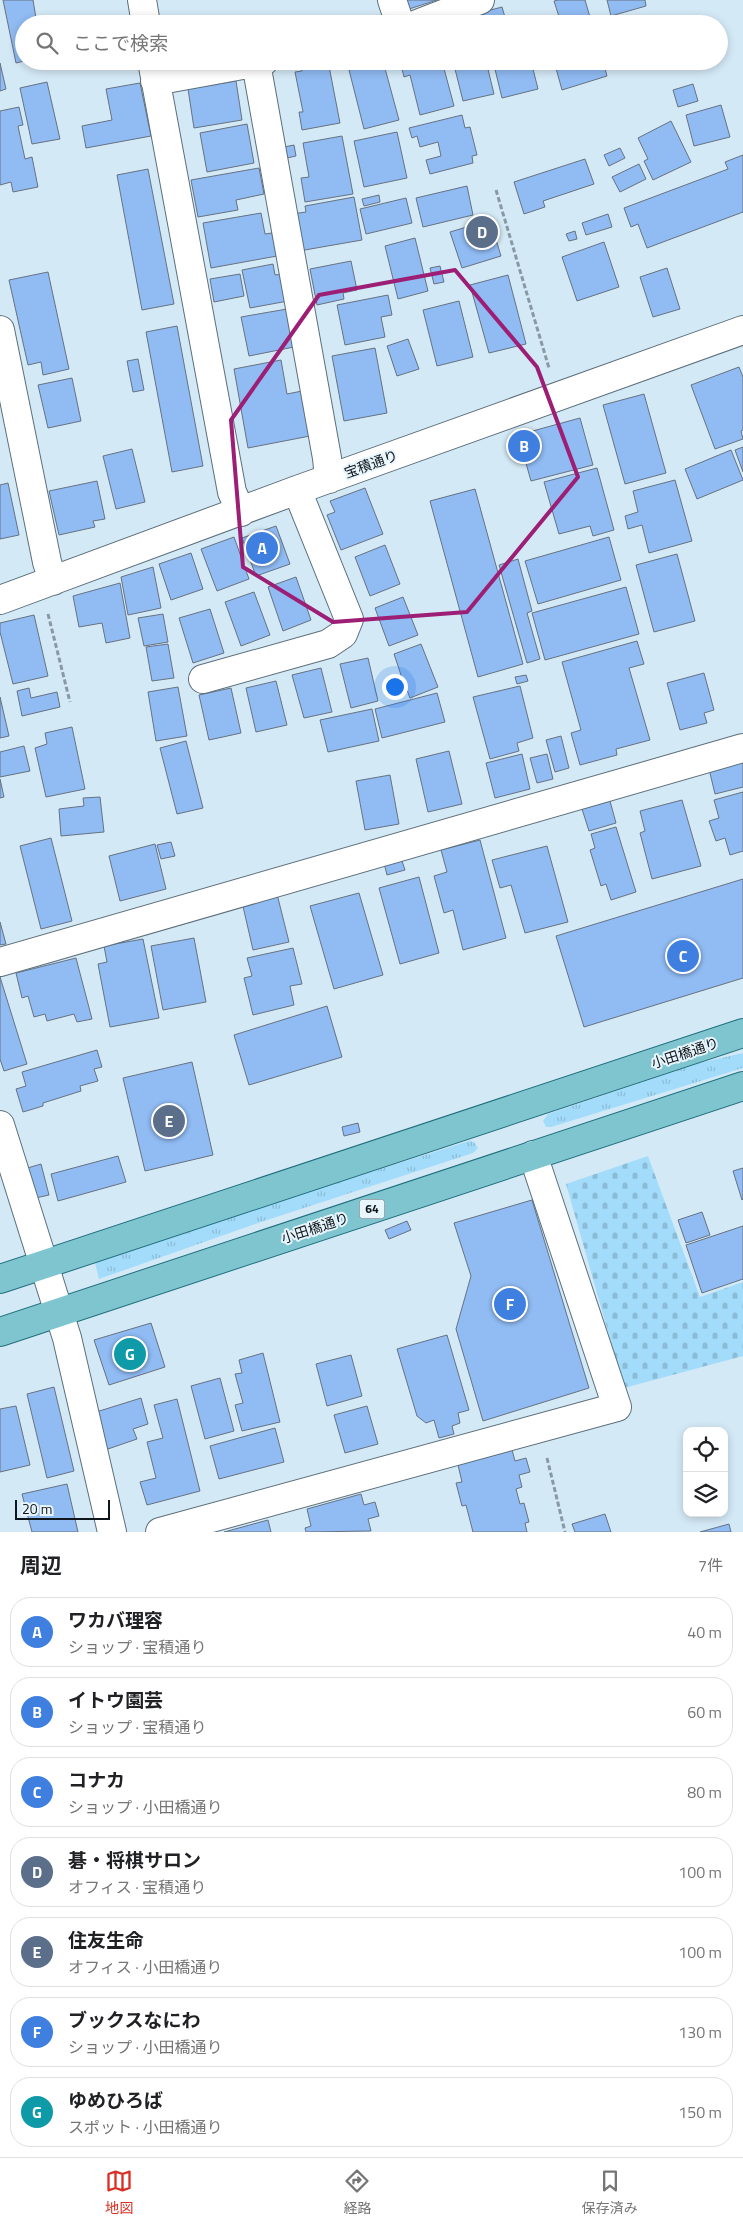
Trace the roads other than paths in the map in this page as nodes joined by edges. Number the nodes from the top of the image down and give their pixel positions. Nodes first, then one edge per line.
1 (142, 0) edge
2 (392, 0) edge
3 (480, 0) edge
4 (144, 15) edge
5 (397, 15) edge
6 (441, 15) edge
7 (261, 70) edge
8 (154, 71) edge
9 (0, 330) edge
10 (743, 330) edge
11 (329, 479) junction
12 (297, 490) junction
13 (241, 512) junction
14 (42, 586) junction
15 (0, 600) edge
16 (203, 679) dead end
17 (743, 748) edge
18 (0, 962) edge
19 (743, 1033) edge
20 (743, 1086) edge
21 (0, 1125) edge
22 (533, 1155) junction
23 (44, 1264) junction
24 (0, 1279) edge
25 (59, 1312) junction
26 (0, 1332) edge
27 (112, 1532) edge
28 (160, 1532) edge

1 - 4 street
2 - 5 street
3 - 6 street
7 - 11 street
8 - 13 street
9 - 14 street
10 - 11 street, 宝積通り
11 - 12 street, 宝積通り
12 - 13 street, 宝積通り
12 - 16 street
13 - 14 street, 宝積通り
14 - 15 street, 宝積通り
17 - 18 street
19 - 23 main road, 小田橋通り
20 - 22 main road, 小田橋通り / 64
21 - 23 street
22 - 25 main road, 小田橋通り / 64
22 - 28 street
23 - 24 main road, 小田橋通り
23 - 25 street
25 - 26 main road, 小田橋通り / 64
25 - 27 street

